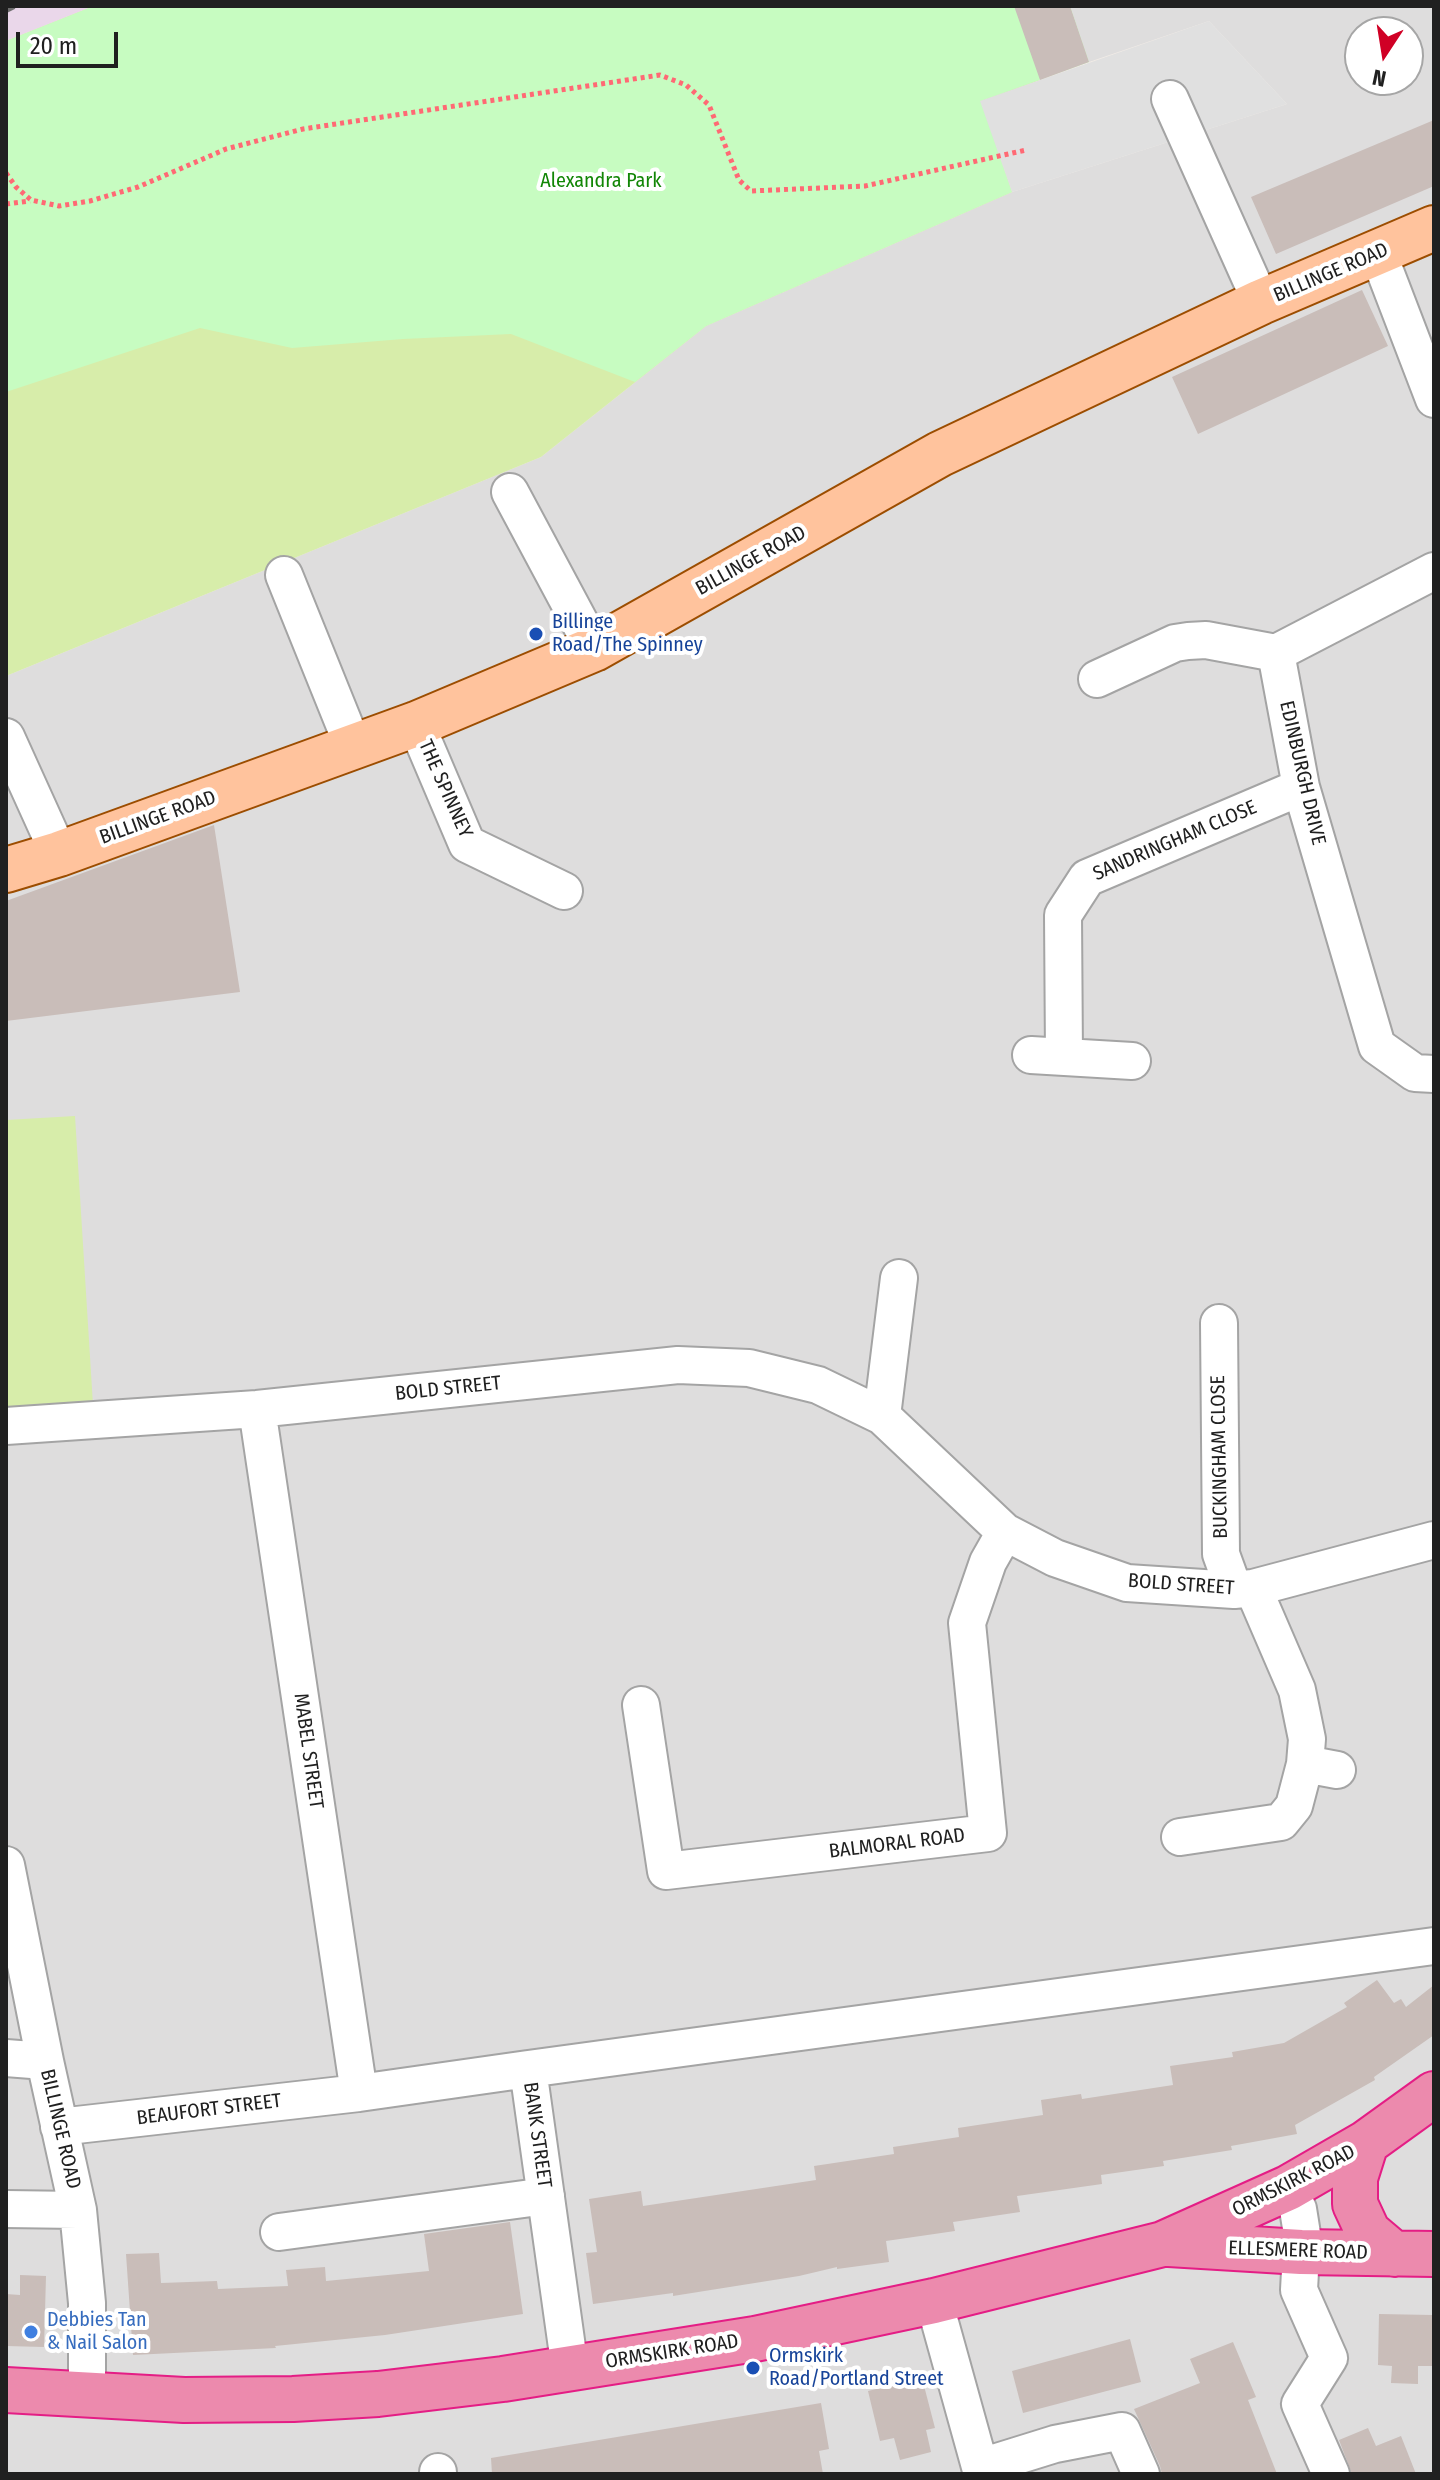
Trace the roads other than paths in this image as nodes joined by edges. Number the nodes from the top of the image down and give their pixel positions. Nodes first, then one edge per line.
1 (1170, 99) dead end
2 (1434, 228) edge
3 (1378, 253) junction
4 (1261, 302) junction
5 (1434, 399) edge
6 (510, 492) dead end
7 (1434, 571) edge
8 (284, 575) dead end
9 (594, 649) junction
10 (1276, 653) junction
11 (1097, 679) dead end
12 (416, 724) junction
13 (6, 737) edge
14 (353, 746) junction
15 (1301, 787) junction
16 (59, 854) junction
17 (6, 870) edge
18 (564, 891) dead end
19 (1132, 1061) dead end
20 (1434, 1074) edge
21 (899, 1278) dead end
22 (1219, 1323) dead end
23 (257, 1409) junction
24 (882, 1416) junction
25 (6, 1426) edge
26 (1005, 1532) junction
27 (1434, 1540) edge
28 (1244, 1589) junction
29 (641, 1705) dead end
30 (1180, 1837) dead end
31 (6, 1865) edge
32 (1434, 1946) edge
33 (6, 2058) edge
34 (45, 2061) junction
35 (528, 2069) junction
36 (359, 2093) junction
37 (1434, 2094) edge
38 (59, 2127) junction
39 (1366, 2143) junction
40 (1288, 2188) junction
41 (546, 2196) junction
42 (6, 2209) edge
43 (78, 2210) junction
44 (279, 2232) dead end
45 (1163, 2244) junction
46 (1301, 2252) junction
47 (1414, 2254) edge
48 (934, 2301) junction
49 (570, 2369) junction
50 (6, 2392) edge
51 (87, 2395) junction
52 (982, 2471) edge
53 (1141, 2474) edge
54 (1331, 2474) edge

1 - 4 street
2 - 3 main road, BILLINGE ROAD
3 - 4 main road, BILLINGE ROAD
3 - 5 street
4 - 9 main road, BILLINGE ROAD
6 - 9 street
7 - 10 street
8 - 14 street
9 - 12 main road, BILLINGE ROAD
10 - 11 street
10 - 15 street, EDINBURGH DRIVE
12 - 14 main road, BILLINGE ROAD
12 - 18 street, THE SPINNEY
13 - 16 street
14 - 16 main road, BILLINGE ROAD
15 - 19 street, SANDRINGHAM CLOSE
15 - 20 street, EDINBURGH DRIVE
16 - 17 main road, BILLINGE ROAD
21 - 24 street
22 - 28 street, BUCKINGHAM CLOSE
23 - 24 street, BOLD STREET
23 - 25 street, BOLD STREET
23 - 36 street, MABEL STREET
24 - 26 street, BOLD STREET
26 - 28 street, BOLD STREET
26 - 29 street, BALMORAL ROAD
27 - 28 street, BOLD STREET
28 - 30 street, BUCKINGHAM CLOSE
31 - 34 street, BILLINGE ROAD
32 - 35 street
33 - 34 street
34 - 38 street, BILLINGE ROAD
35 - 36 street, BANK STREET
35 - 41 street, BANK STREET
36 - 38 street, BEAUFORT STREET
37 - 39 highway, ORMSKIRK ROAD
38 - 43 street, BILLINGE ROAD
39 - 40 highway, ORMSKIRK ROAD
39 - 47 highway
40 - 45 highway, ORMSKIRK ROAD
40 - 46 street
41 - 44 street
41 - 49 street, BANK STREET
42 - 43 street
43 - 51 street, BILLINGE ROAD
45 - 46 highway, ELLESMERE ROAD
45 - 48 highway, ORMSKIRK ROAD
46 - 47 highway, ELLESMERE ROAD
46 - 54 street
48 - 49 highway, ORMSKIRK ROAD
48 - 52 street
49 - 51 highway, ORMSKIRK ROAD
50 - 51 highway, ORMSKIRK ROAD
52 - 53 street

